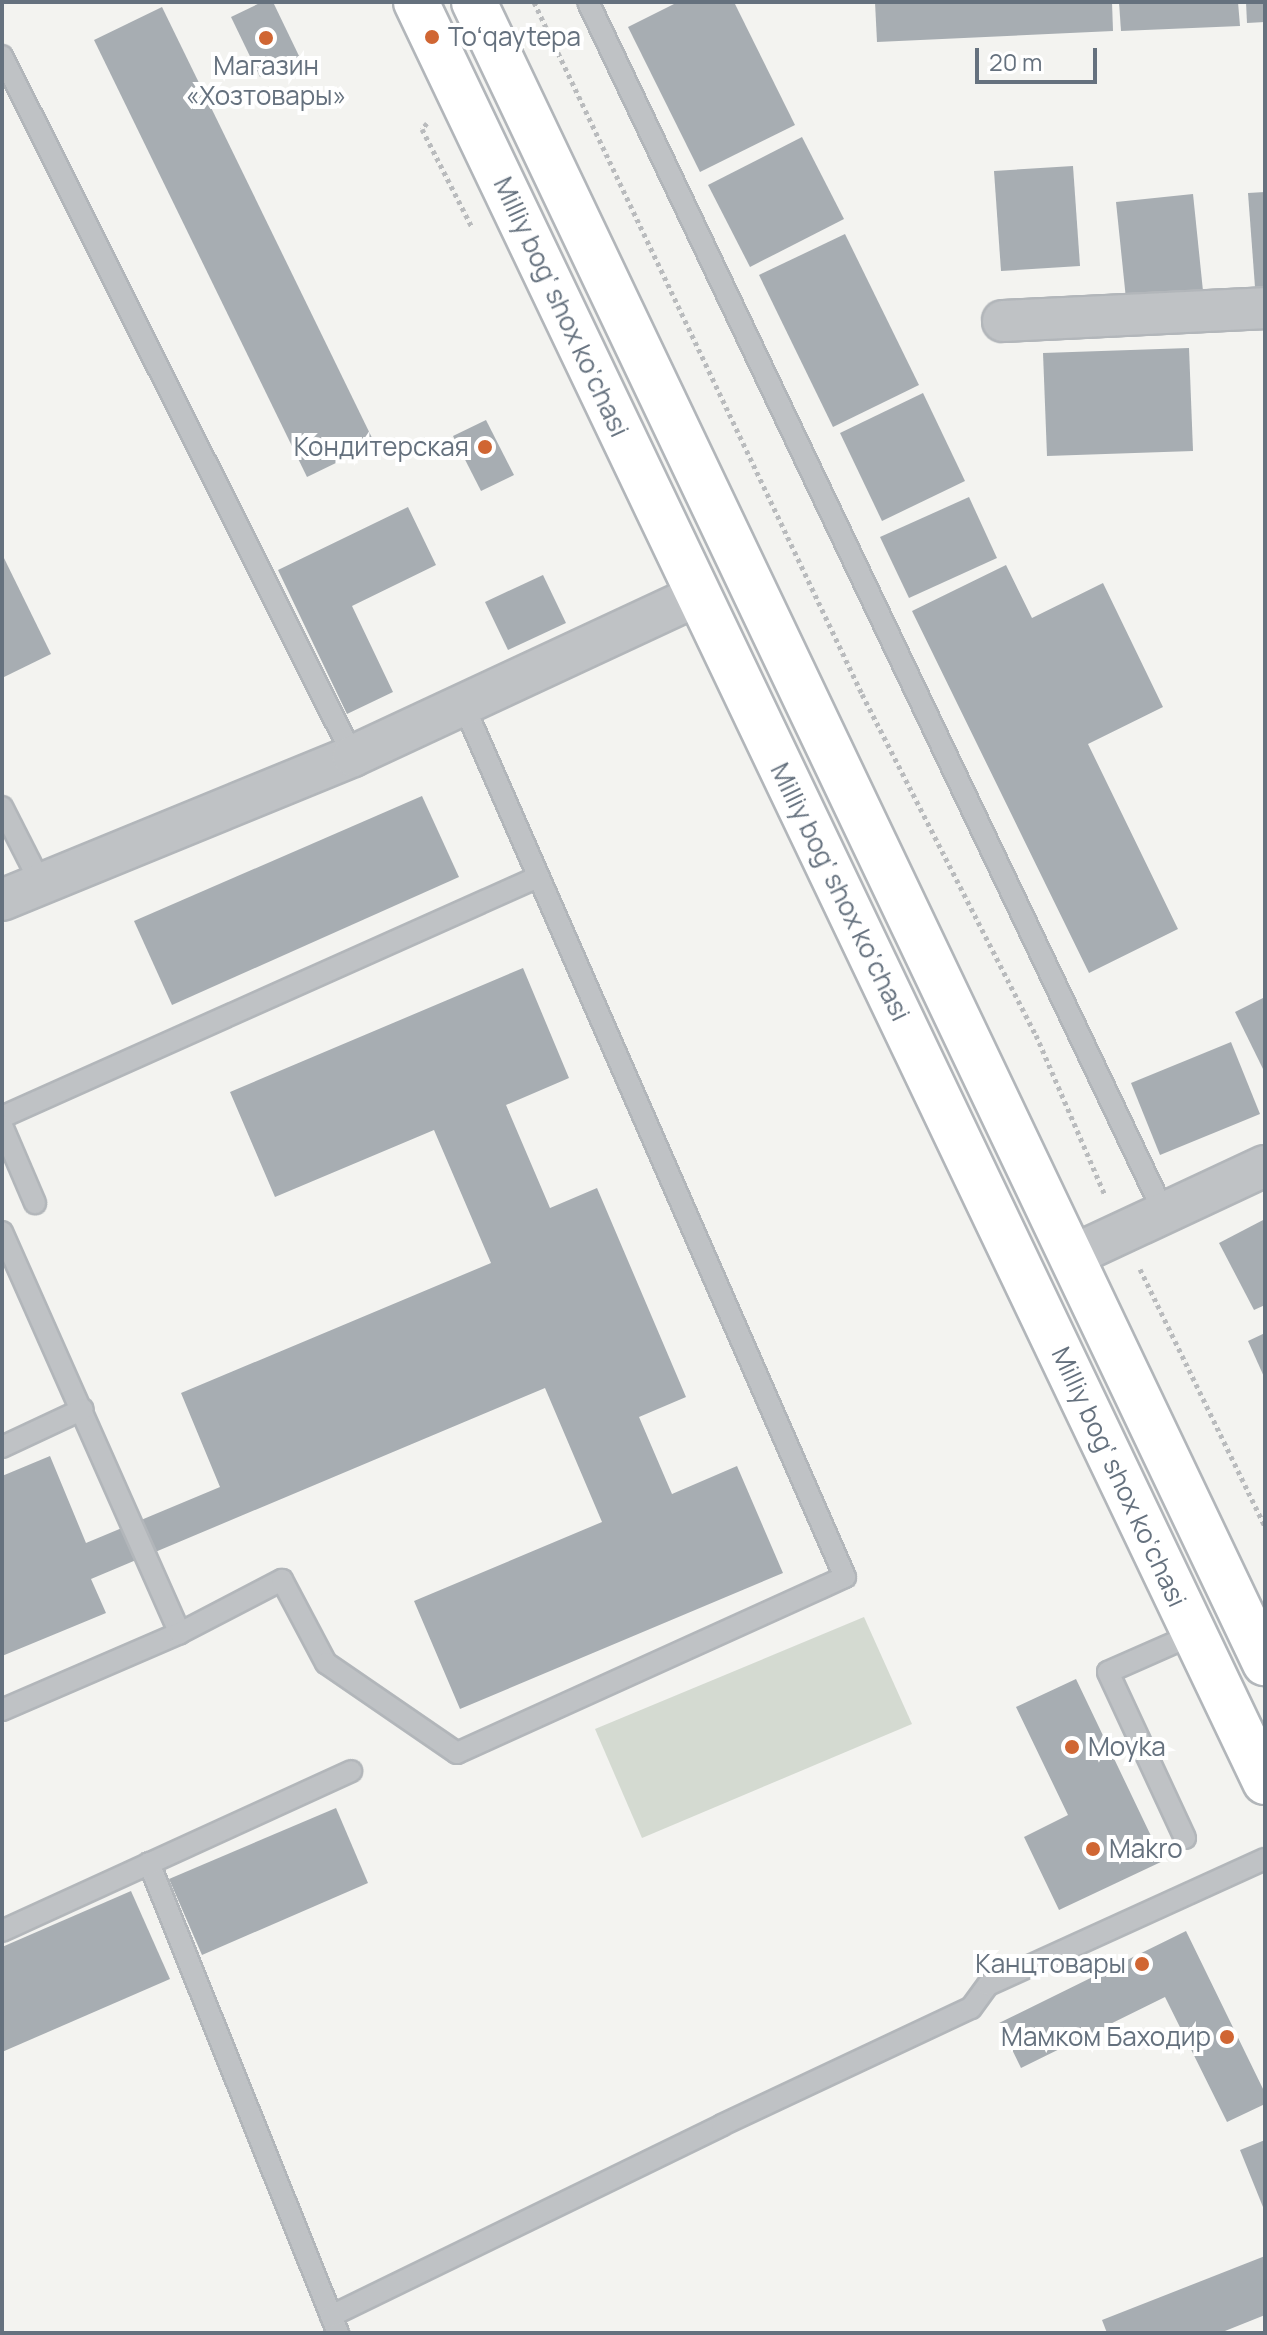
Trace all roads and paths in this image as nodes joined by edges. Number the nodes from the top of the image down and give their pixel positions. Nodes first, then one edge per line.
1 (416, 2) edge
2 (474, 2) edge
3 (534, 2) edge
4 (588, 2) edge
5 (2, 56) edge
6 (570, 203) junction
7 (524, 228) junction
8 (1265, 308) edge
9 (1003, 321) dead end
10 (699, 595) junction
11 (463, 704) junction
12 (353, 756) junction
13 (2, 807) edge
14 (538, 877) junction
15 (41, 884) junction
16 (2, 900) edge
17 (2, 1117) edge
18 (2, 1126) edge
19 (1265, 1166) edge
20 (35, 1203) dead end
21 (1164, 1213) junction
22 (2, 1232) edge
23 (1123, 1233) junction
24 (1072, 1256) junction
25 (1025, 1279) junction
26 (83, 1409) junction
27 (2, 1447) edge
28 (1265, 1526) edge
29 (180, 1633) junction
30 (1194, 1634) junction
31 (1265, 1663) edge
32 (2, 1710) edge
33 (351, 1771) dead end
34 (1265, 1782) edge
35 (1185, 1838) dead end
36 (1265, 1859) edge
37 (149, 1863) junction
38 (2, 1931) edge
39 (334, 2324) edge

1 - 7 main road, Milliy bog‘ shox ko‘chasi
2 - 6 main road, Milliy bog‘ shox ko‘chasi
3 - 23 path
4 - 21 lane
5 - 12 lane
6 - 7 main road
6 - 24 main road, Milliy bog‘ shox ko‘chasi
7 - 10 main road, Milliy bog‘ shox ko‘chasi
8 - 9 street
10 - 11 street
10 - 25 main road, Milliy bog‘ shox ko‘chasi
11 - 12 street
11 - 14 lane
12 - 15 street
13 - 15 lane
14 - 17 lane
14 - 29 lane
15 - 16 street
18 - 20 lane
19 - 21 street
21 - 23 street
22 - 26 lane
23 - 24 street
23 - 28 path
24 - 25 main road
24 - 31 main road, Milliy bog‘ shox ko‘chasi
25 - 30 main road, Milliy bog‘ shox ko‘chasi
26 - 27 lane
26 - 29 lane
29 - 32 lane
30 - 34 main road, Milliy bog‘ shox ko‘chasi
30 - 35 lane
33 - 37 lane
36 - 39 lane
37 - 38 lane
37 - 39 lane

